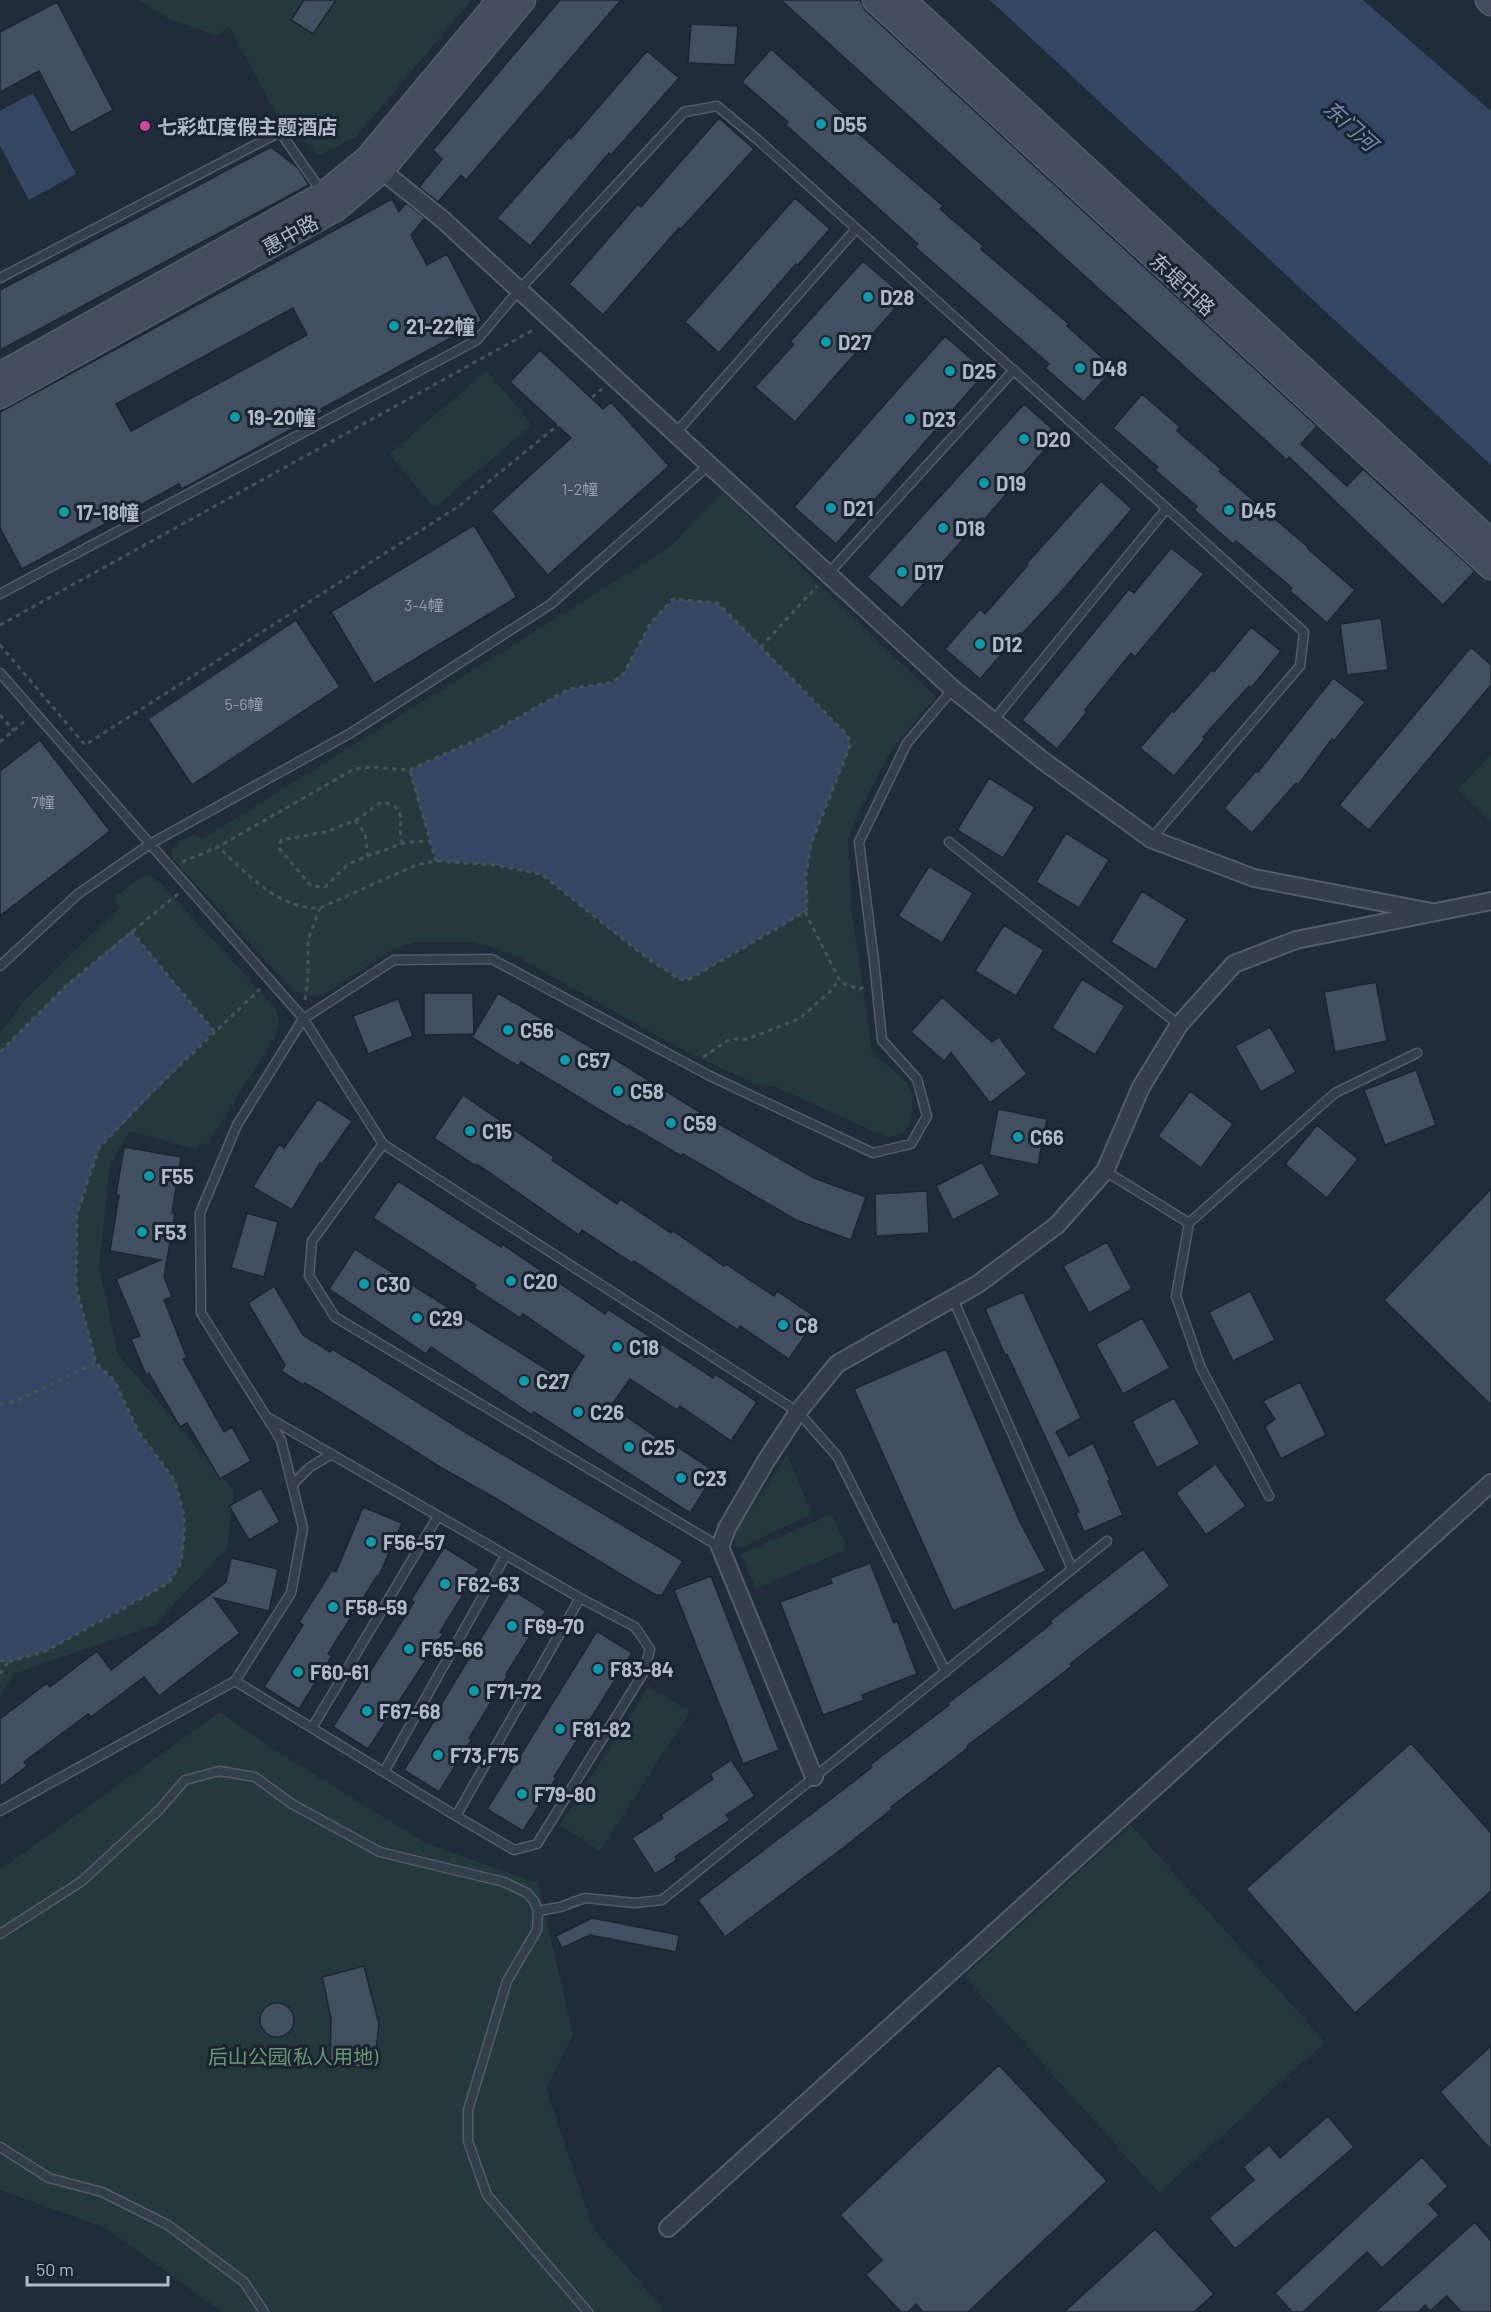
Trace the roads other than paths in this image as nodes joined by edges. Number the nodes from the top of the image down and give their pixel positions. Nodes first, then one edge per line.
1 (500, 0) edge
2 (523, 0) edge
3 (875, 0) edge
4 (903, 0) edge
5 (1488, 0) edge
6 (1491, 3) edge
7 (374, 165) junction
8 (324, 194) junction
9 (856, 229) junction
10 (0, 278) edge
11 (519, 290) junction
12 (1014, 370) junction
13 (0, 375) edge
14 (0, 396) edge
15 (675, 434) junction
16 (709, 465) junction
17 (1167, 508) junction
18 (1491, 542) edge
19 (1491, 567) edge
20 (828, 574) junction
21 (0, 594) edge
22 (0, 673) edge
23 (953, 689) junction
24 (993, 721) junction
25 (1151, 839) junction
26 (949, 842) dead end
27 (150, 844) junction
28 (1491, 901) edge
29 (1432, 912) junction
30 (0, 966) edge
31 (303, 1018) junction
32 (1179, 1025) junction
33 (1417, 1053) dead end
34 (383, 1144) junction
35 (1105, 1171) junction
36 (1189, 1223) junction
37 (953, 1299) junction
38 (798, 1412) junction
39 (266, 1416) junction
40 (332, 1454) junction
41 (1491, 1483) edge
42 (292, 1485) junction
43 (1269, 1496) dead end
44 (438, 1516) junction
45 (1107, 1541) dead end
46 (720, 1547) junction
47 (506, 1555) junction
48 (1072, 1569) junction
49 (579, 1598) junction
50 (946, 1672) junction
51 (235, 1681) junction
52 (312, 1728) junction
53 (384, 1772) junction
54 (814, 1777) junction
55 (0, 1811) edge
56 (456, 1816) junction
57 (538, 1911) junction
58 (0, 1934) edge
59 (0, 2147) edge
60 (668, 2228) dead end
61 (264, 2312) edge
62 (588, 2312) edge

1 - 7 main road, 惠中路
2 - 7 main road, 惠中路
3 - 19 main road, 东堤中路
4 - 18 main road, 东堤中路
5 - 6 main road
7 - 8 main road, 惠中路
7 - 11 street
7 - 14 main road, 惠中路
8 - 10 lane
8 - 13 main road, 惠中路
9 - 11 lane
9 - 12 lane
9 - 15 lane
11 - 15 street
11 - 21 lane
12 - 17 lane
12 - 20 lane
15 - 16 street
16 - 20 street
16 - 27 lane
17 - 24 lane
17 - 25 lane
20 - 23 street
22 - 27 lane
23 - 24 street
23 - 31 lane
24 - 25 street
25 - 29 street
26 - 32 lane
27 - 30 lane
27 - 31 lane
28 - 29 street
29 - 32 street
31 - 34 lane
31 - 39 lane
32 - 35 street
33 - 36 lane
34 - 38 lane
34 - 46 lane
35 - 36 lane
35 - 37 street
36 - 43 lane
37 - 38 street
37 - 48 lane
38 - 46 street
38 - 50 lane
39 - 40 lane
39 - 42 lane
40 - 42 lane
40 - 44 lane
41 - 60 street
42 - 51 lane
44 - 47 lane
44 - 52 lane
45 - 48 lane
46 - 54 street
47 - 49 lane
47 - 53 lane
48 - 50 lane
49 - 56 lane
49 - 56 lane
50 - 54 lane
51 - 52 lane
51 - 55 lane
52 - 53 lane
53 - 56 lane
54 - 57 lane
57 - 58 lane
57 - 62 lane
59 - 61 lane

